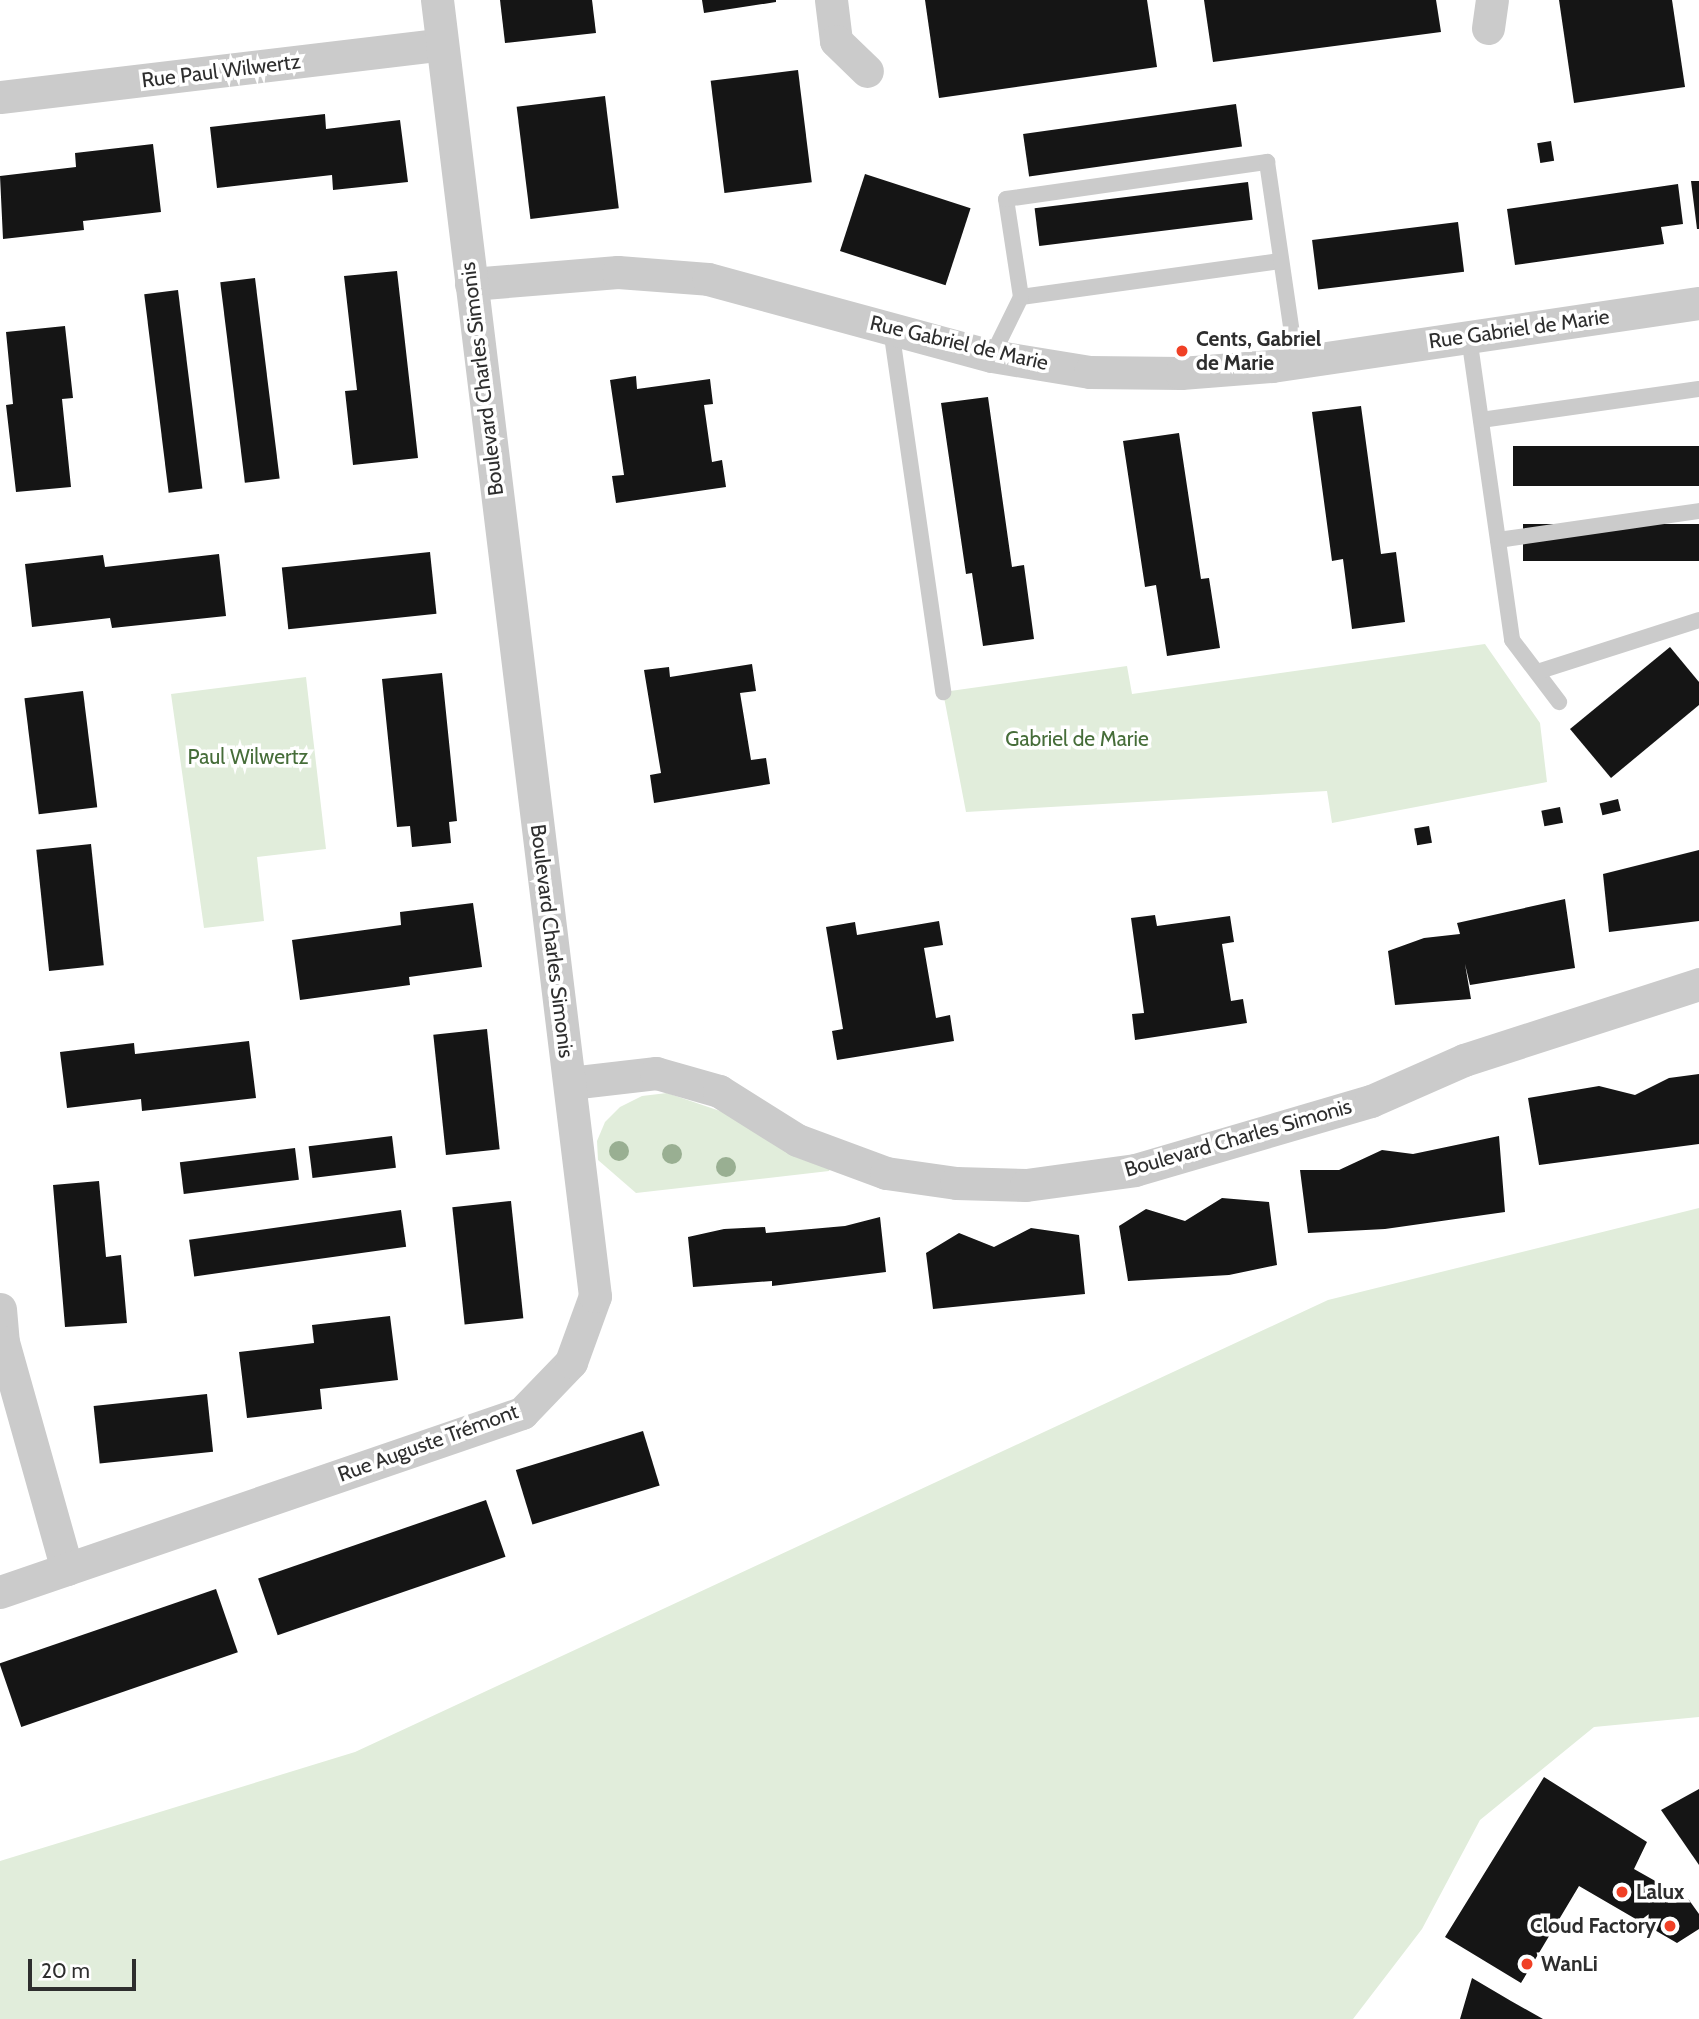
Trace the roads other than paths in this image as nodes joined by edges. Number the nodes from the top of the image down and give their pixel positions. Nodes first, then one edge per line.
1 (437, 0) edge
2 (831, 0) edge
3 (442, 44) junction
4 (866, 71) dead end
5 (0, 97) edge
6 (1281, 261) junction
7 (471, 284) junction
8 (1021, 297) junction
9 (1699, 303) edge
10 (891, 329) junction
11 (1469, 337) junction
12 (992, 356) junction
13 (1296, 362) junction
14 (1699, 389) edge
15 (1481, 420) junction
16 (1699, 511) edge
17 (1498, 540) junction
18 (1699, 620) edge
19 (1537, 672) junction
20 (943, 692) dead end
21 (1559, 702) dead end
22 (1699, 984) edge
23 (570, 1083) junction
24 (0, 1309) edge
25 (67, 1569) junction
26 (0, 1592) edge

1 - 3 street, Boulevard Charles Simonis
2 - 4 street
3 - 5 street, Rue Paul Wilwertz
3 - 7 street, Boulevard Charles Simonis
6 - 8 lane
6 - 8 lane
6 - 13 lane
7 - 10 street, Rue Gabriel de Marie
7 - 23 street, Boulevard Charles Simonis
8 - 12 lane
9 - 11 street, Rue Gabriel de Marie
10 - 12 street, Rue Gabriel de Marie
10 - 20 lane
11 - 13 street, Rue Gabriel de Marie
11 - 15 lane
12 - 13 street, Rue Gabriel de Marie
14 - 15 lane
15 - 17 lane
16 - 17 lane
17 - 19 lane
18 - 19 lane
19 - 21 lane
22 - 23 street, Boulevard Charles Simonis
23 - 25 street, Rue Auguste Trémont
24 - 25 street
25 - 26 street, Rue Auguste Trémont

